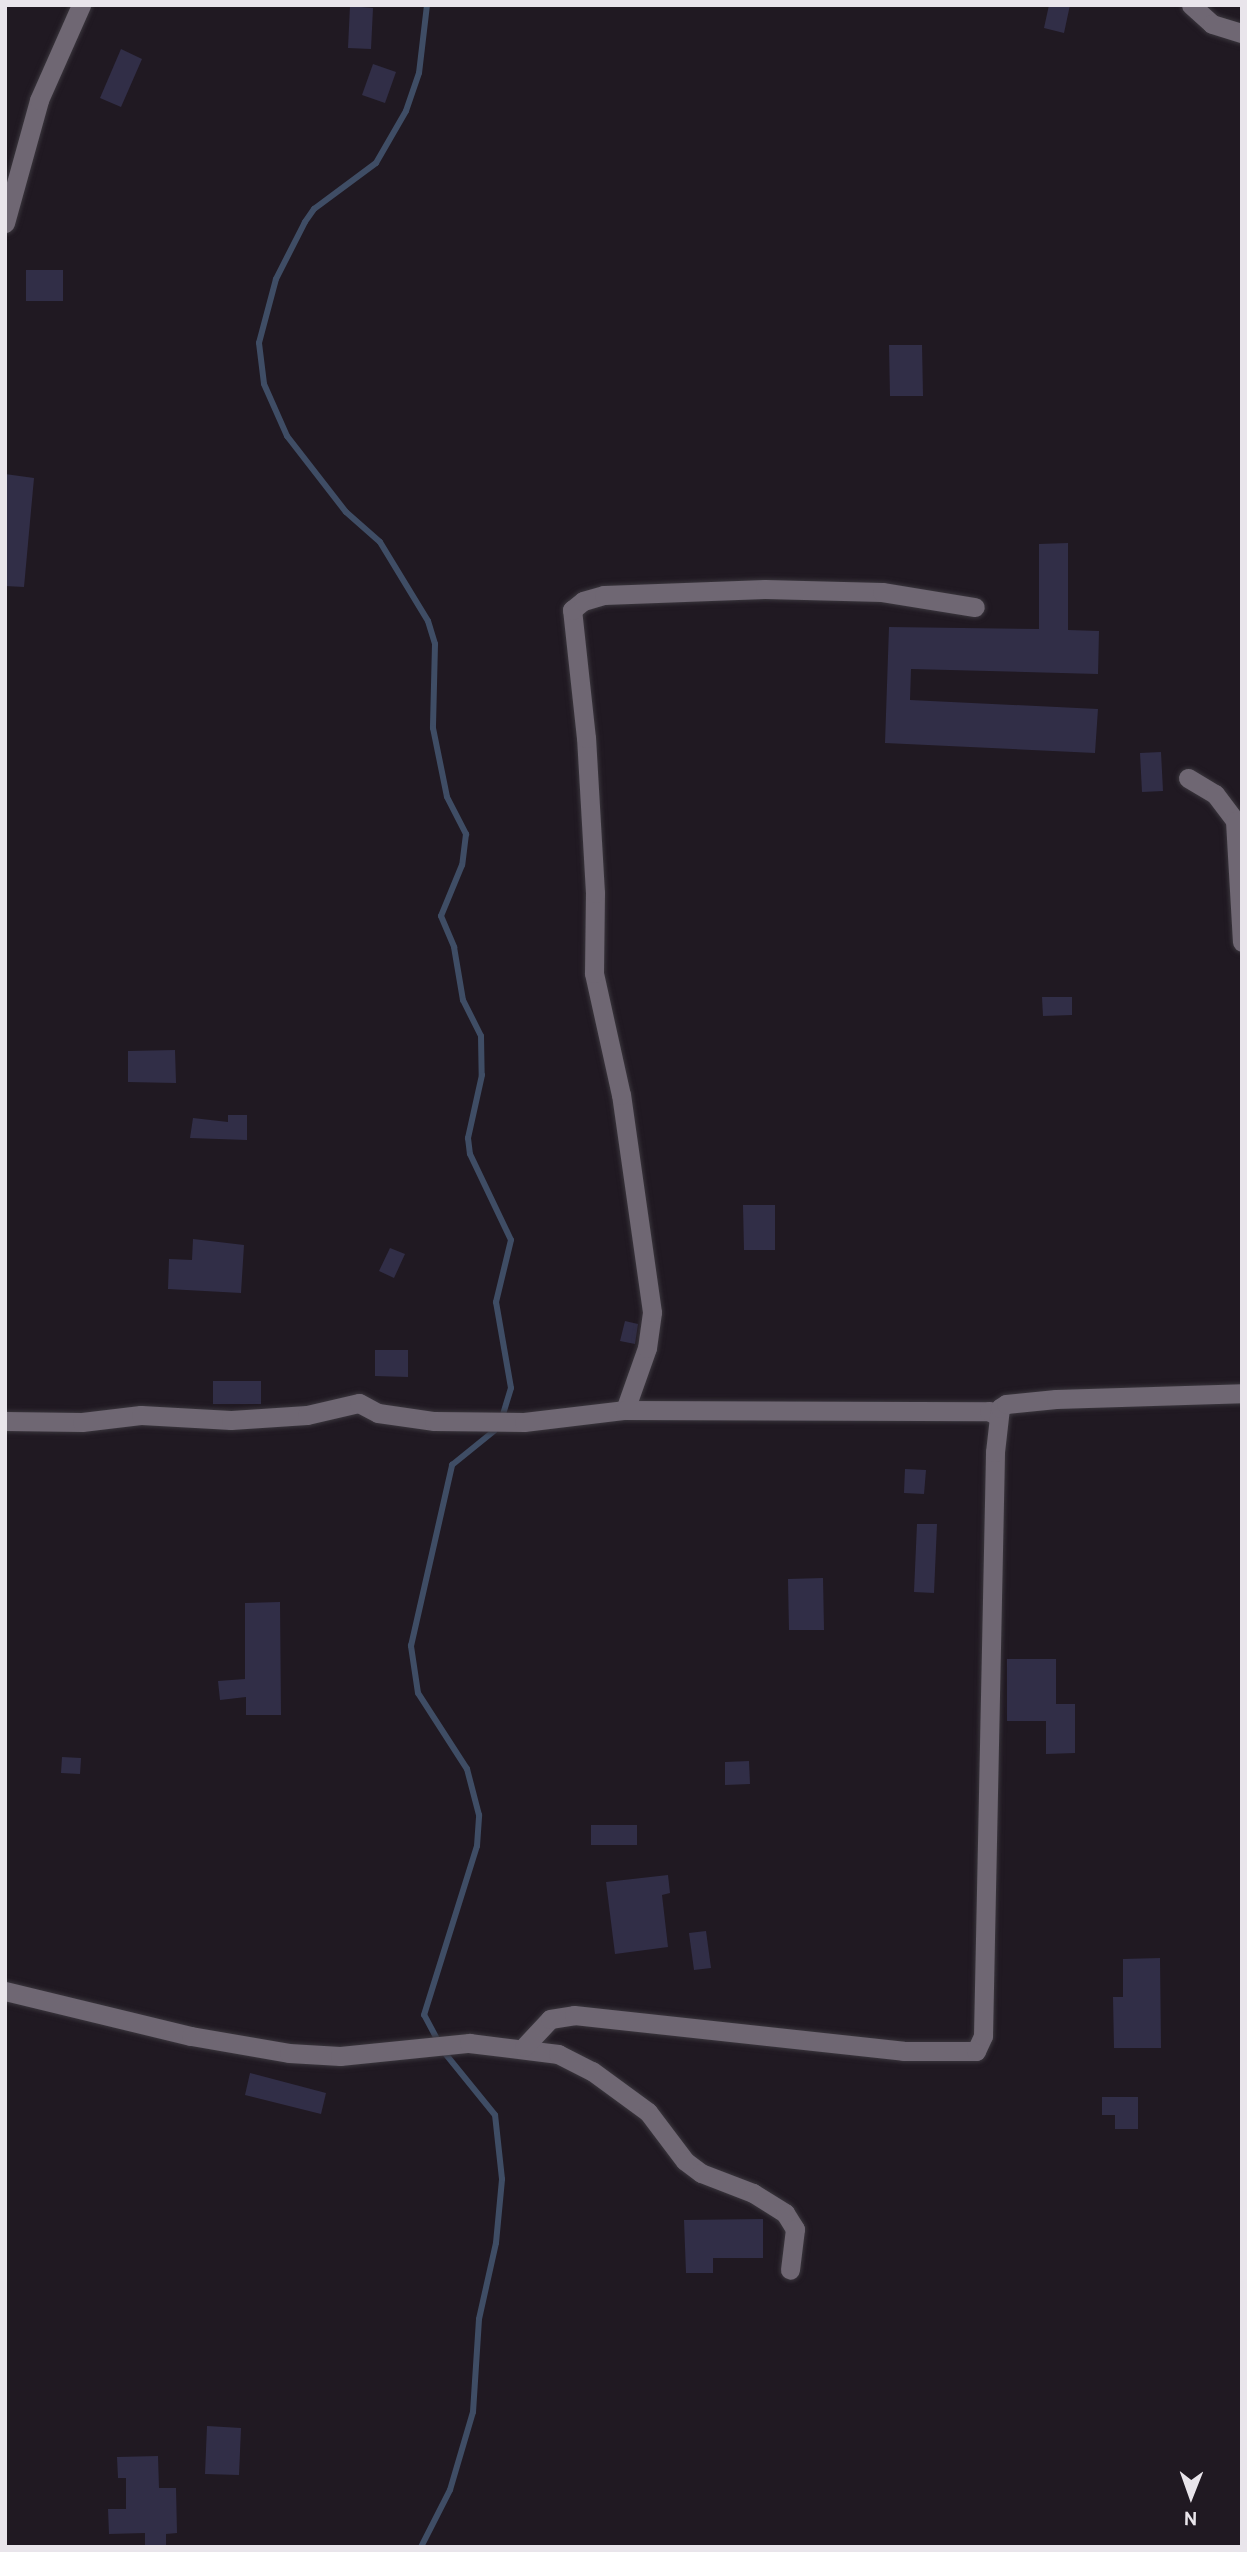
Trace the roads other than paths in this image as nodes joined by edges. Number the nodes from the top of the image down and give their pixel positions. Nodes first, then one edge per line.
1 (82, 5) edge
2 (1191, 5) edge
3 (1242, 33) edge
4 (5, 222) edge
5 (975, 607) dead end
6 (1188, 778) dead end
7 (1242, 942) edge
8 (1242, 1393) edge
9 (625, 1410) junction
10 (997, 1416) junction
11 (5, 1421) edge
12 (5, 1991) edge
13 (524, 2047) junction
14 (790, 2270) dead end

1 - 4 street
2 - 3 street
5 - 9 street
6 - 7 street
8 - 10 street
9 - 10 street
9 - 11 street
10 - 13 street
12 - 13 street
13 - 14 street

